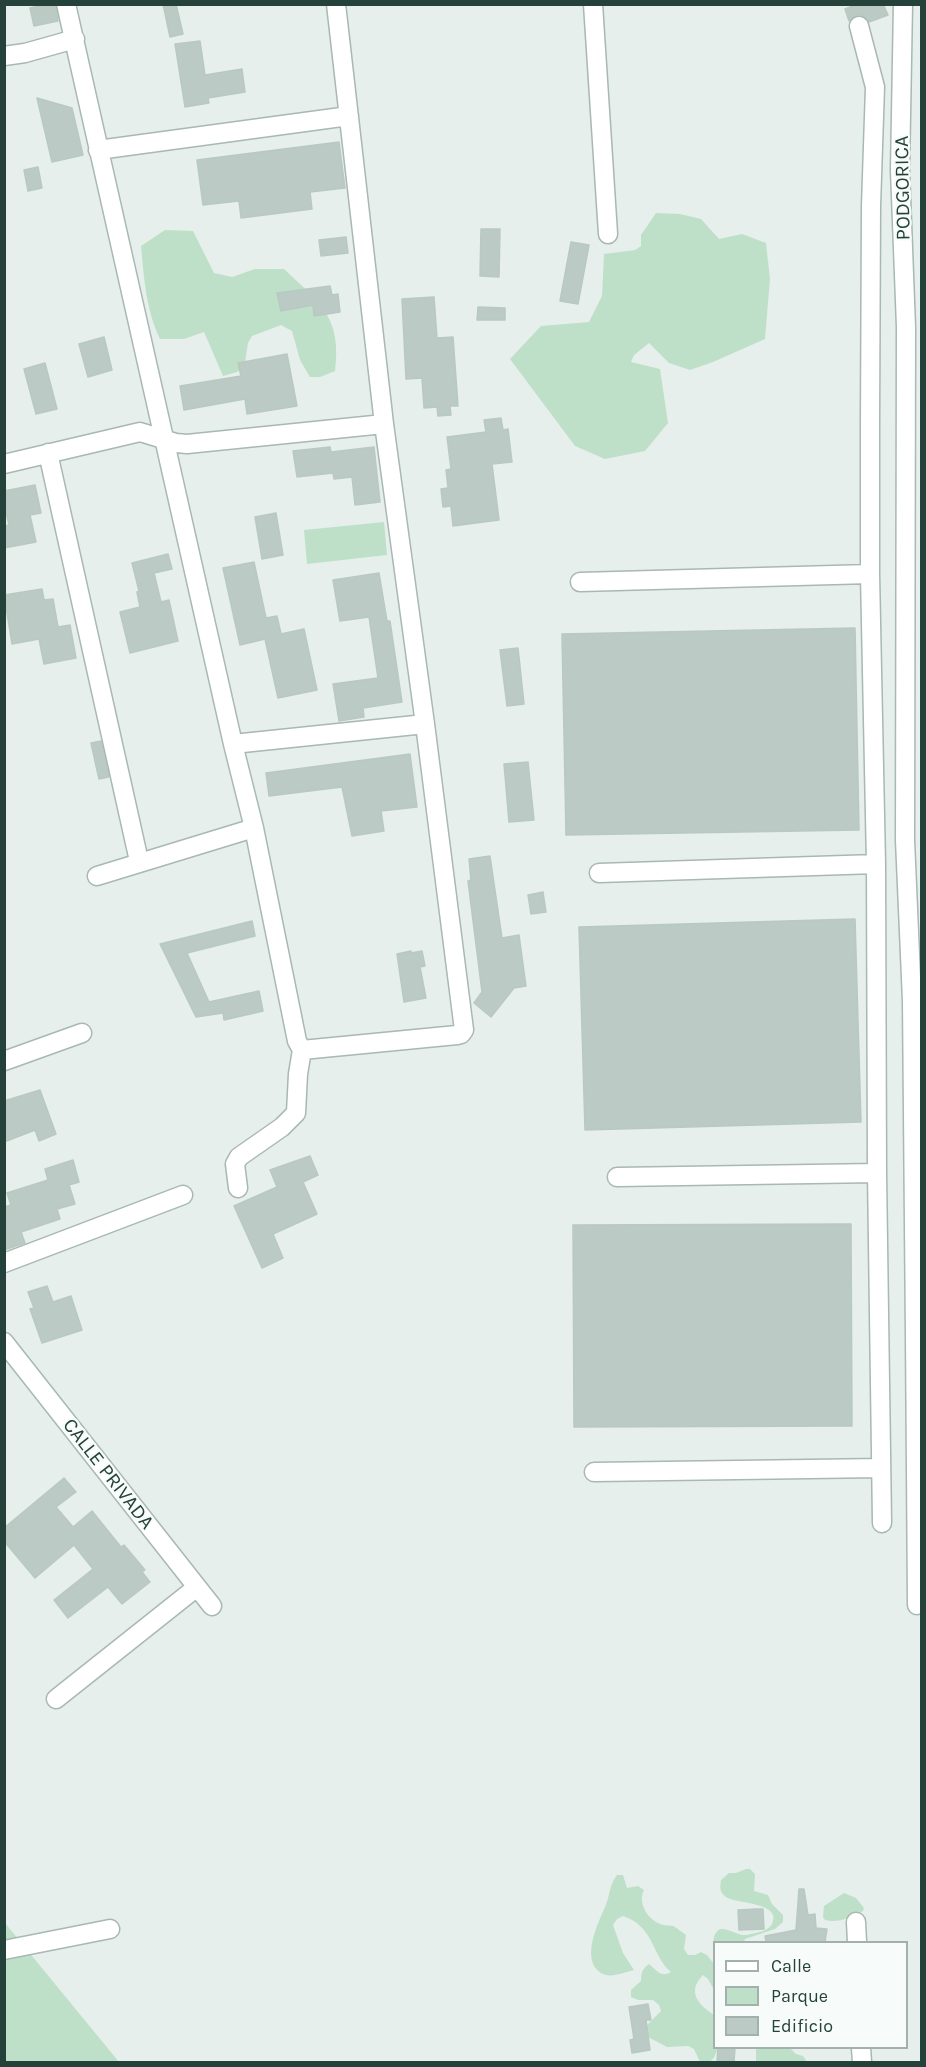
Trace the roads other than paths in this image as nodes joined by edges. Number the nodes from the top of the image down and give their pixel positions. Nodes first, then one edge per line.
1 (66, 4) edge
2 (336, 4) edge
3 (593, 4) edge
4 (903, 4) edge
5 (859, 26) dead end
6 (75, 39) junction
7 (4, 56) edge
8 (349, 116) junction
9 (98, 150) junction
10 (608, 234) dead end
11 (384, 424) junction
12 (165, 439) junction
13 (48, 453) junction
14 (4, 464) edge
15 (870, 574) junction
16 (580, 582) dead end
17 (425, 724) junction
18 (233, 744) junction
19 (254, 828) junction
20 (913, 841) edge
21 (139, 861) junction
22 (876, 864) junction
23 (599, 873) dead end
24 (97, 876) dead end
25 (82, 1033) dead end
26 (302, 1050) junction
27 (4, 1061) edge
28 (877, 1173) junction
29 (617, 1177) dead end
30 (238, 1188) dead end
31 (183, 1195) dead end
32 (4, 1263) edge
33 (918, 1337) edge
34 (4, 1342) edge
35 (881, 1468) junction
36 (594, 1472) dead end
37 (882, 1522) dead end
38 (197, 1587) junction
39 (917, 1605) dead end
40 (212, 1606) dead end
41 (56, 1699) dead end
42 (856, 1922) dead end
43 (110, 1929) dead end
44 (856, 1941) edge
45 (4, 1950) edge

1 - 6 street
2 - 8 street
3 - 10 street
4 - 20 street, PODGORICA
5 - 15 street
6 - 7 street
6 - 9 street
8 - 9 street
8 - 11 street
9 - 12 street
11 - 12 street
11 - 17 street
12 - 13 street
12 - 18 street
13 - 14 street
13 - 21 street
15 - 16 street
15 - 22 street
17 - 18 street
17 - 26 street
18 - 19 street
19 - 21 street
19 - 26 street
20 - 33 street, PODGORICA
21 - 24 street
22 - 23 street
22 - 28 street
25 - 27 street
26 - 30 street
28 - 29 street
28 - 35 street
31 - 32 street
33 - 39 street, PODGORICA
34 - 38 street, CALLE PRIVADA
35 - 36 street
35 - 37 street
38 - 40 street, CALLE PRIVADA
38 - 41 street
42 - 44 street
43 - 45 street

